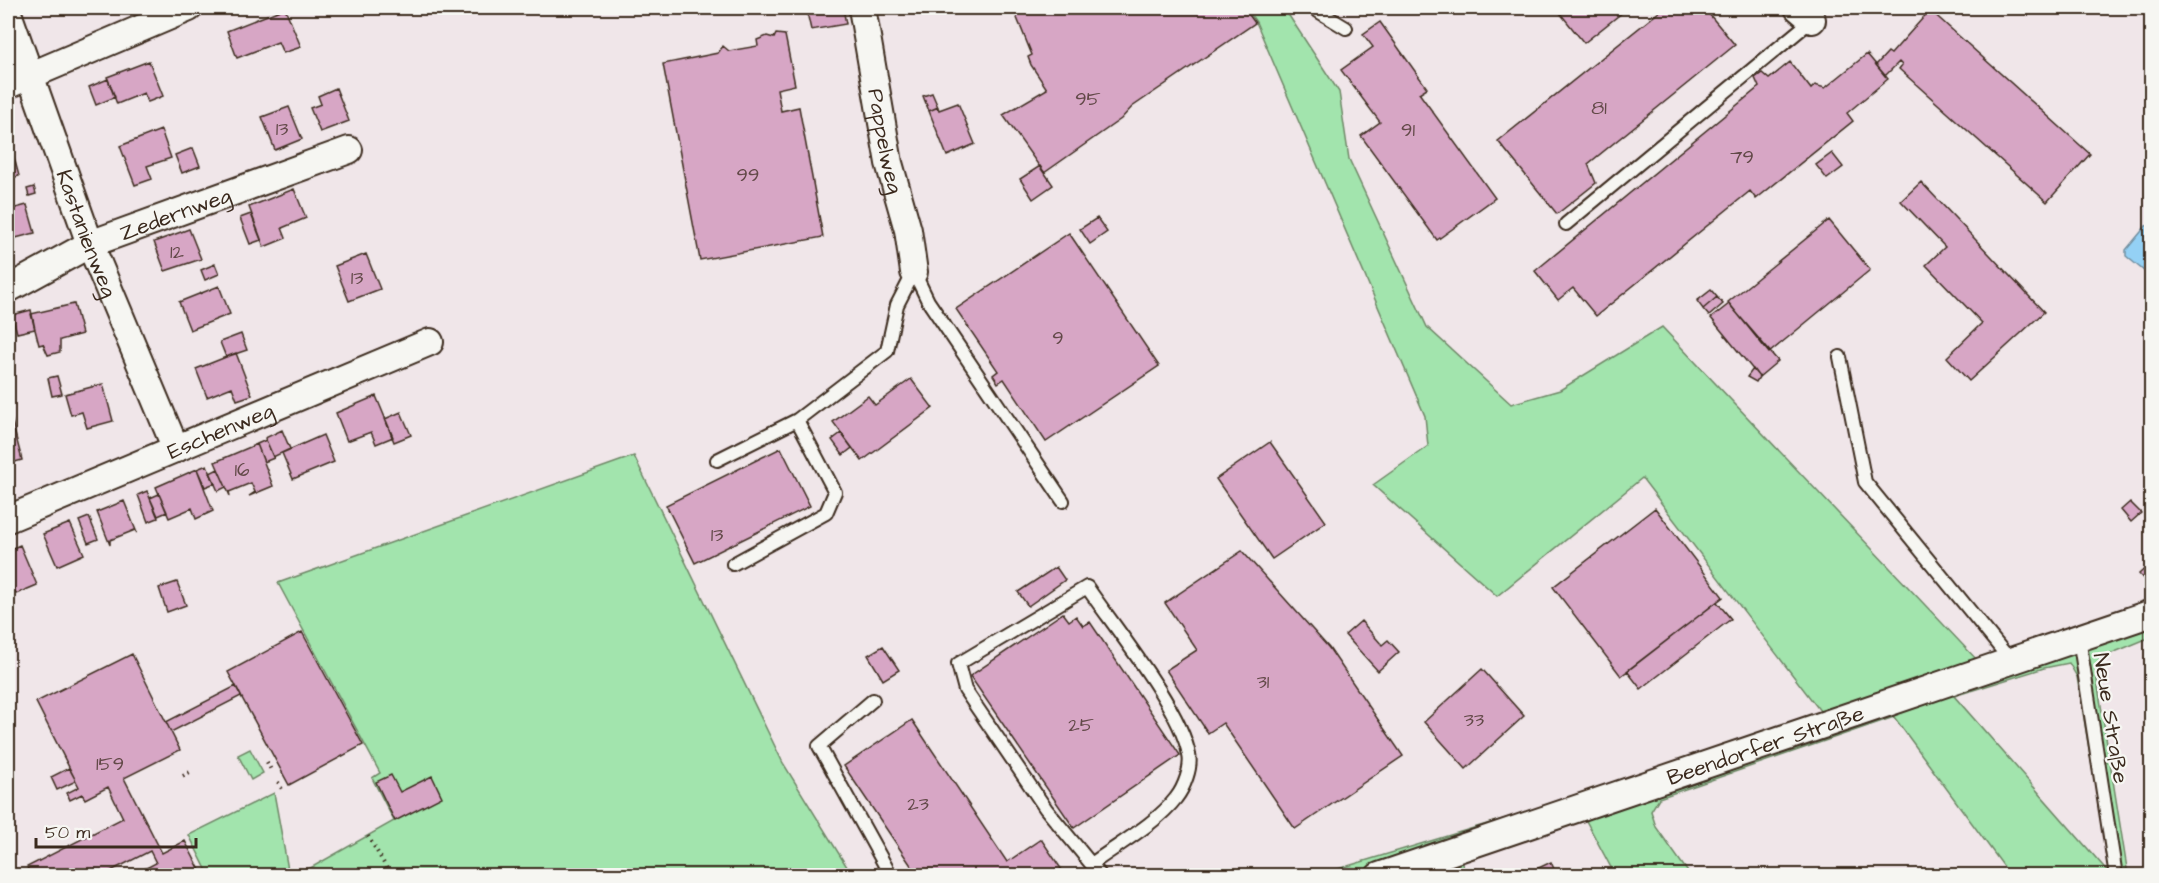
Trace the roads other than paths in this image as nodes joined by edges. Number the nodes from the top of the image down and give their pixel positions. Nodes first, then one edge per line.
1 (189, 8) edge
2 (862, 8) edge
3 (1312, 8) edge
4 (8, 13) edge
5 (1805, 14) edge
6 (1346, 28) dead end
7 (19, 80) edge
8 (349, 150) dead end
9 (1566, 225) dead end
10 (90, 244) junction
11 (914, 272) junction
12 (8, 289) edge
13 (430, 342) dead end
14 (1840, 357) dead end
15 (797, 420) junction
16 (176, 449) junction
17 (717, 460) dead end
18 (1063, 501) dead end
19 (8, 519) edge
20 (733, 564) dead end
21 (2151, 613) edge
22 (2079, 638) junction
23 (2011, 661) junction
24 (873, 700) dead end
25 (1093, 863) junction
26 (891, 876) edge
27 (1101, 876) edge
28 (1379, 876) edge
29 (2116, 876) edge

1 - 7 street
2 - 11 street, Pappelweg
3 - 6 lane
4 - 7 street, Kastanienweg
5 - 9 lane
7 - 10 street, Kastanienweg
8 - 10 street, Zedernweg
10 - 12 street, Zedernweg
10 - 16 street, Kastanienweg
11 - 15 lane
11 - 18 lane
13 - 16 street, Eschenweg
14 - 23 lane
15 - 17 lane
15 - 20 lane
16 - 19 street, Eschenweg
21 - 22 street, Beendorfer Straße
22 - 23 street, Beendorfer Straße
22 - 29 lane, Neue Straße
23 - 28 street, Beendorfer Straße
24 - 26 lane
25 - 25 lane
25 - 27 lane

